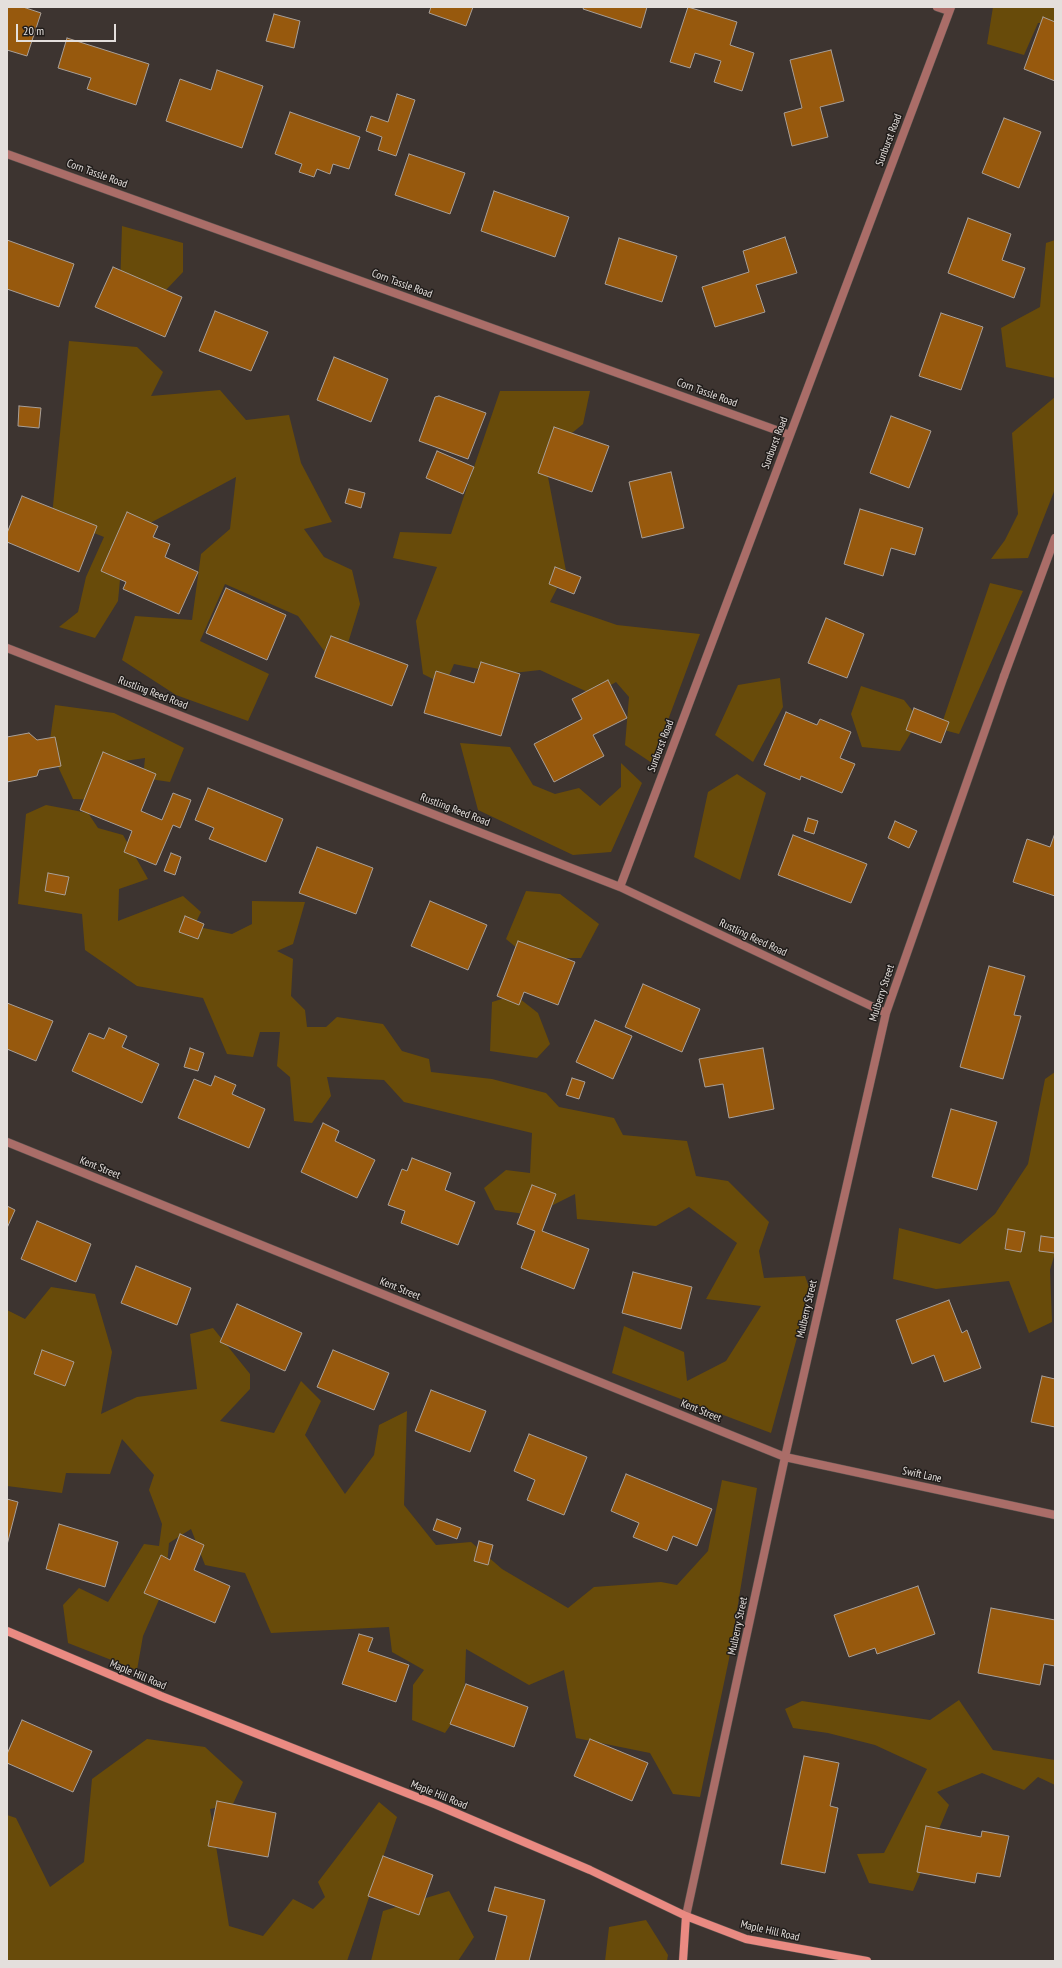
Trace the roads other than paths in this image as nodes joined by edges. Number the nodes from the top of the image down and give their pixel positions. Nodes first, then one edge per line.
1 (937, 7) edge
2 (950, 9) edge
3 (7, 154) edge
4 (790, 435) junction
5 (1055, 538) edge
6 (7, 648) edge
7 (620, 887) junction
8 (886, 1013) junction
9 (7, 1142) edge
10 (785, 1457) junction
11 (1055, 1515) edge
12 (7, 1631) edge
13 (686, 1916) junction
14 (683, 1961) edge
15 (867, 1961) edge

1 - 2 street
2 - 4 street, Sunburst Road
3 - 4 street, Corn Tassle Road
4 - 7 street, Sunburst Road
5 - 8 street, Mulberry Street
6 - 7 street, Rustling Reed Road
7 - 8 street, Rustling Reed Road
8 - 10 street, Mulberry Street
9 - 10 street, Kent Street
10 - 11 street, Swift Lane
10 - 13 street, Mulberry Street
12 - 13 street, Maple Hill Road
13 - 14 street, Mulberry Street
13 - 15 street, Maple Hill Road

